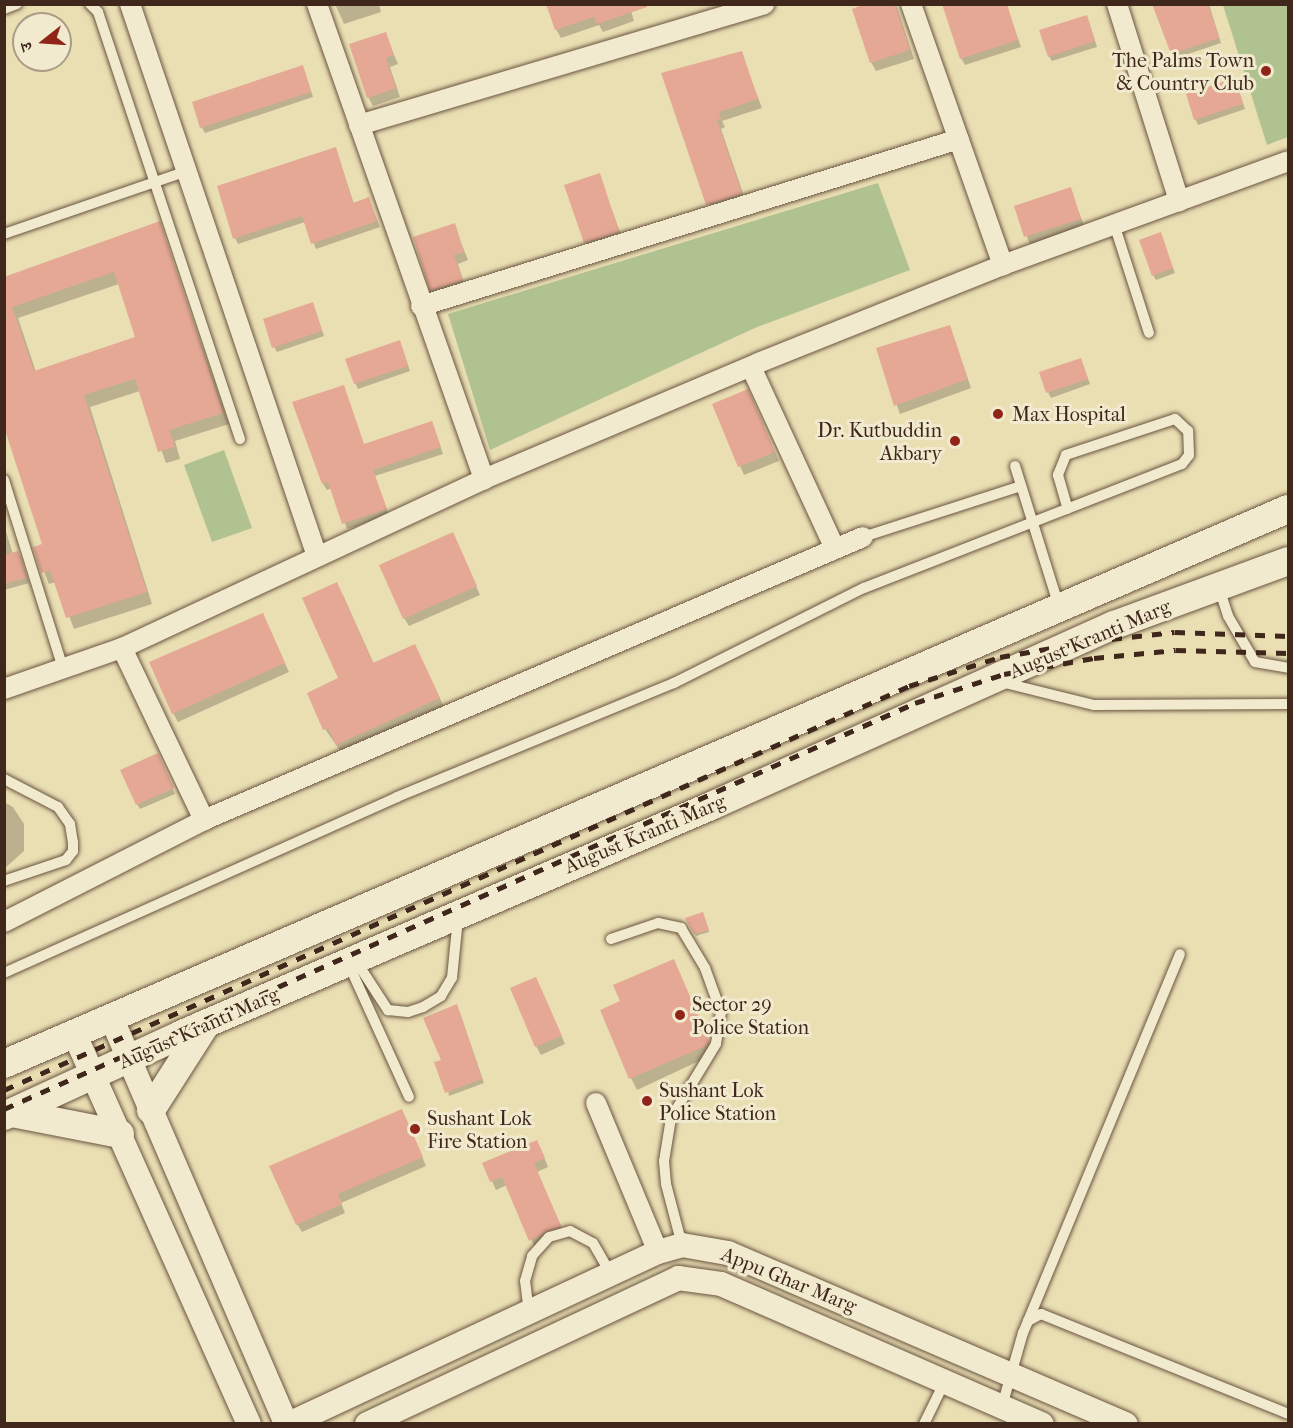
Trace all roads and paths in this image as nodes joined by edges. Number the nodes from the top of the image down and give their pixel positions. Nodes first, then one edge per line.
1 (17, 4) edge
2 (90, 4) edge
3 (130, 4) edge
4 (317, 4) edge
5 (764, 4) edge
6 (911, 4) edge
7 (1117, 4) edge
8 (4, 9) edge
9 (359, 125) junction
10 (959, 139) junction
11 (1288, 161) edge
12 (187, 171) junction
13 (156, 183) junction
14 (1179, 201) junction
15 (1114, 226) junction
16 (4, 234) edge
17 (1003, 265) junction
18 (422, 306) junction
19 (1149, 333) dead end
20 (751, 367) junction
21 (240, 439) dead end
22 (1015, 466) dead end
23 (484, 479) junction
24 (4, 480) edge
25 (1021, 486) junction
26 (1068, 508) junction
27 (1288, 509) edge
28 (1031, 523) junction
29 (863, 537) joint
30 (835, 549) junction
31 (317, 556) junction
32 (1288, 561) edge
33 (1219, 587) junction
34 (1060, 609) junction
35 (122, 648) junction
36 (1288, 668) edge
37 (64, 671) junction
38 (994, 679) junction
39 (4, 689) edge
40 (1288, 704) edge
41 (4, 779) edge
42 (204, 820) junction
43 (4, 881) edge
44 (458, 915) junction
45 (4, 922) edge
46 (611, 939) dead end
47 (1180, 954) dead end
48 (352, 961) junction
49 (4, 973) edge
50 (111, 1017) junction
51 (206, 1024) junction
52 (74, 1033) junction
53 (129, 1059) junction
54 (4, 1064) edge
55 (94, 1076) junction
56 (408, 1097) dead end
57 (596, 1103) dead end
58 (151, 1110) junction
59 (8, 1114) edge
60 (120, 1134) junction
61 (682, 1245) junction
62 (658, 1252) junction
63 (611, 1274) junction
64 (678, 1278) junction
65 (529, 1313) junction
66 (1028, 1321) junction
67 (1012, 1373) junction
68 (945, 1381) junction
69 (1002, 1406) junction
70 (1288, 1414) edge
71 (249, 1424) edge
72 (288, 1424) edge
73 (367, 1424) edge
74 (924, 1424) edge
75 (1042, 1424) edge
76 (1126, 1424) edge

1 - 8 lane
2 - 13 lane
3 - 12 street
4 - 9 street
5 - 9 street
6 - 10 street
7 - 14 street
9 - 18 street
10 - 17 street
10 - 18 street
11 - 14 street
12 - 13 lane
12 - 31 street
13 - 16 lane
13 - 21 lane
14 - 15 street
15 - 17 street
15 - 19 lane
17 - 20 street
18 - 23 street
20 - 23 street
20 - 30 street
22 - 25 lane
23 - 31 street
24 - 37 lane
25 - 28 lane
25 - 29 lane
26 - 26 lane
26 - 28 lane
27 - 34 main road, August Kranti Marg
28 - 34 lane
28 - 49 lane
29 - 30 street
30 - 42 street
31 - 35 street
32 - 33 main road, August Kranti Marg
33 - 36 lane
33 - 38 main road, August Kranti Marg
34 - 50 main road, August Kranti Marg
35 - 37 street
35 - 42 street
37 - 39 street
38 - 40 lane
38 - 44 main road, August Kranti Marg
41 - 43 lane
42 - 45 street
44 - 48 main road, August Kranti Marg
44 - 48 lane
46 - 61 lane
47 - 66 lane
48 - 51 main road, August Kranti Marg
48 - 56 lane
50 - 52 main road, August Kranti Marg
50 - 53 street
51 - 53 main road, August Kranti Marg
51 - 58 main road
52 - 54 main road, August Kranti Marg
52 - 55 street
53 - 55 main road, August Kranti Marg
53 - 58 street
55 - 59 main road, August Kranti Marg
55 - 60 street
57 - 62 street
58 - 72 street
59 - 60 main road
60 - 71 street
61 - 62 street, Appu Ghar Marg
61 - 64 street
61 - 67 street, Appu Ghar Marg
62 - 63 street, Appu Ghar Marg
63 - 65 street, Appu Ghar Marg
63 - 65 lane
64 - 68 street, Appu Ghar Marg
64 - 73 street
65 - 72 street, Appu Ghar Marg
66 - 67 lane
66 - 70 lane
67 - 69 lane
67 - 76 street, Appu Ghar Marg
68 - 69 street, Appu Ghar Marg
68 - 74 lane
69 - 75 street, Appu Ghar Marg

